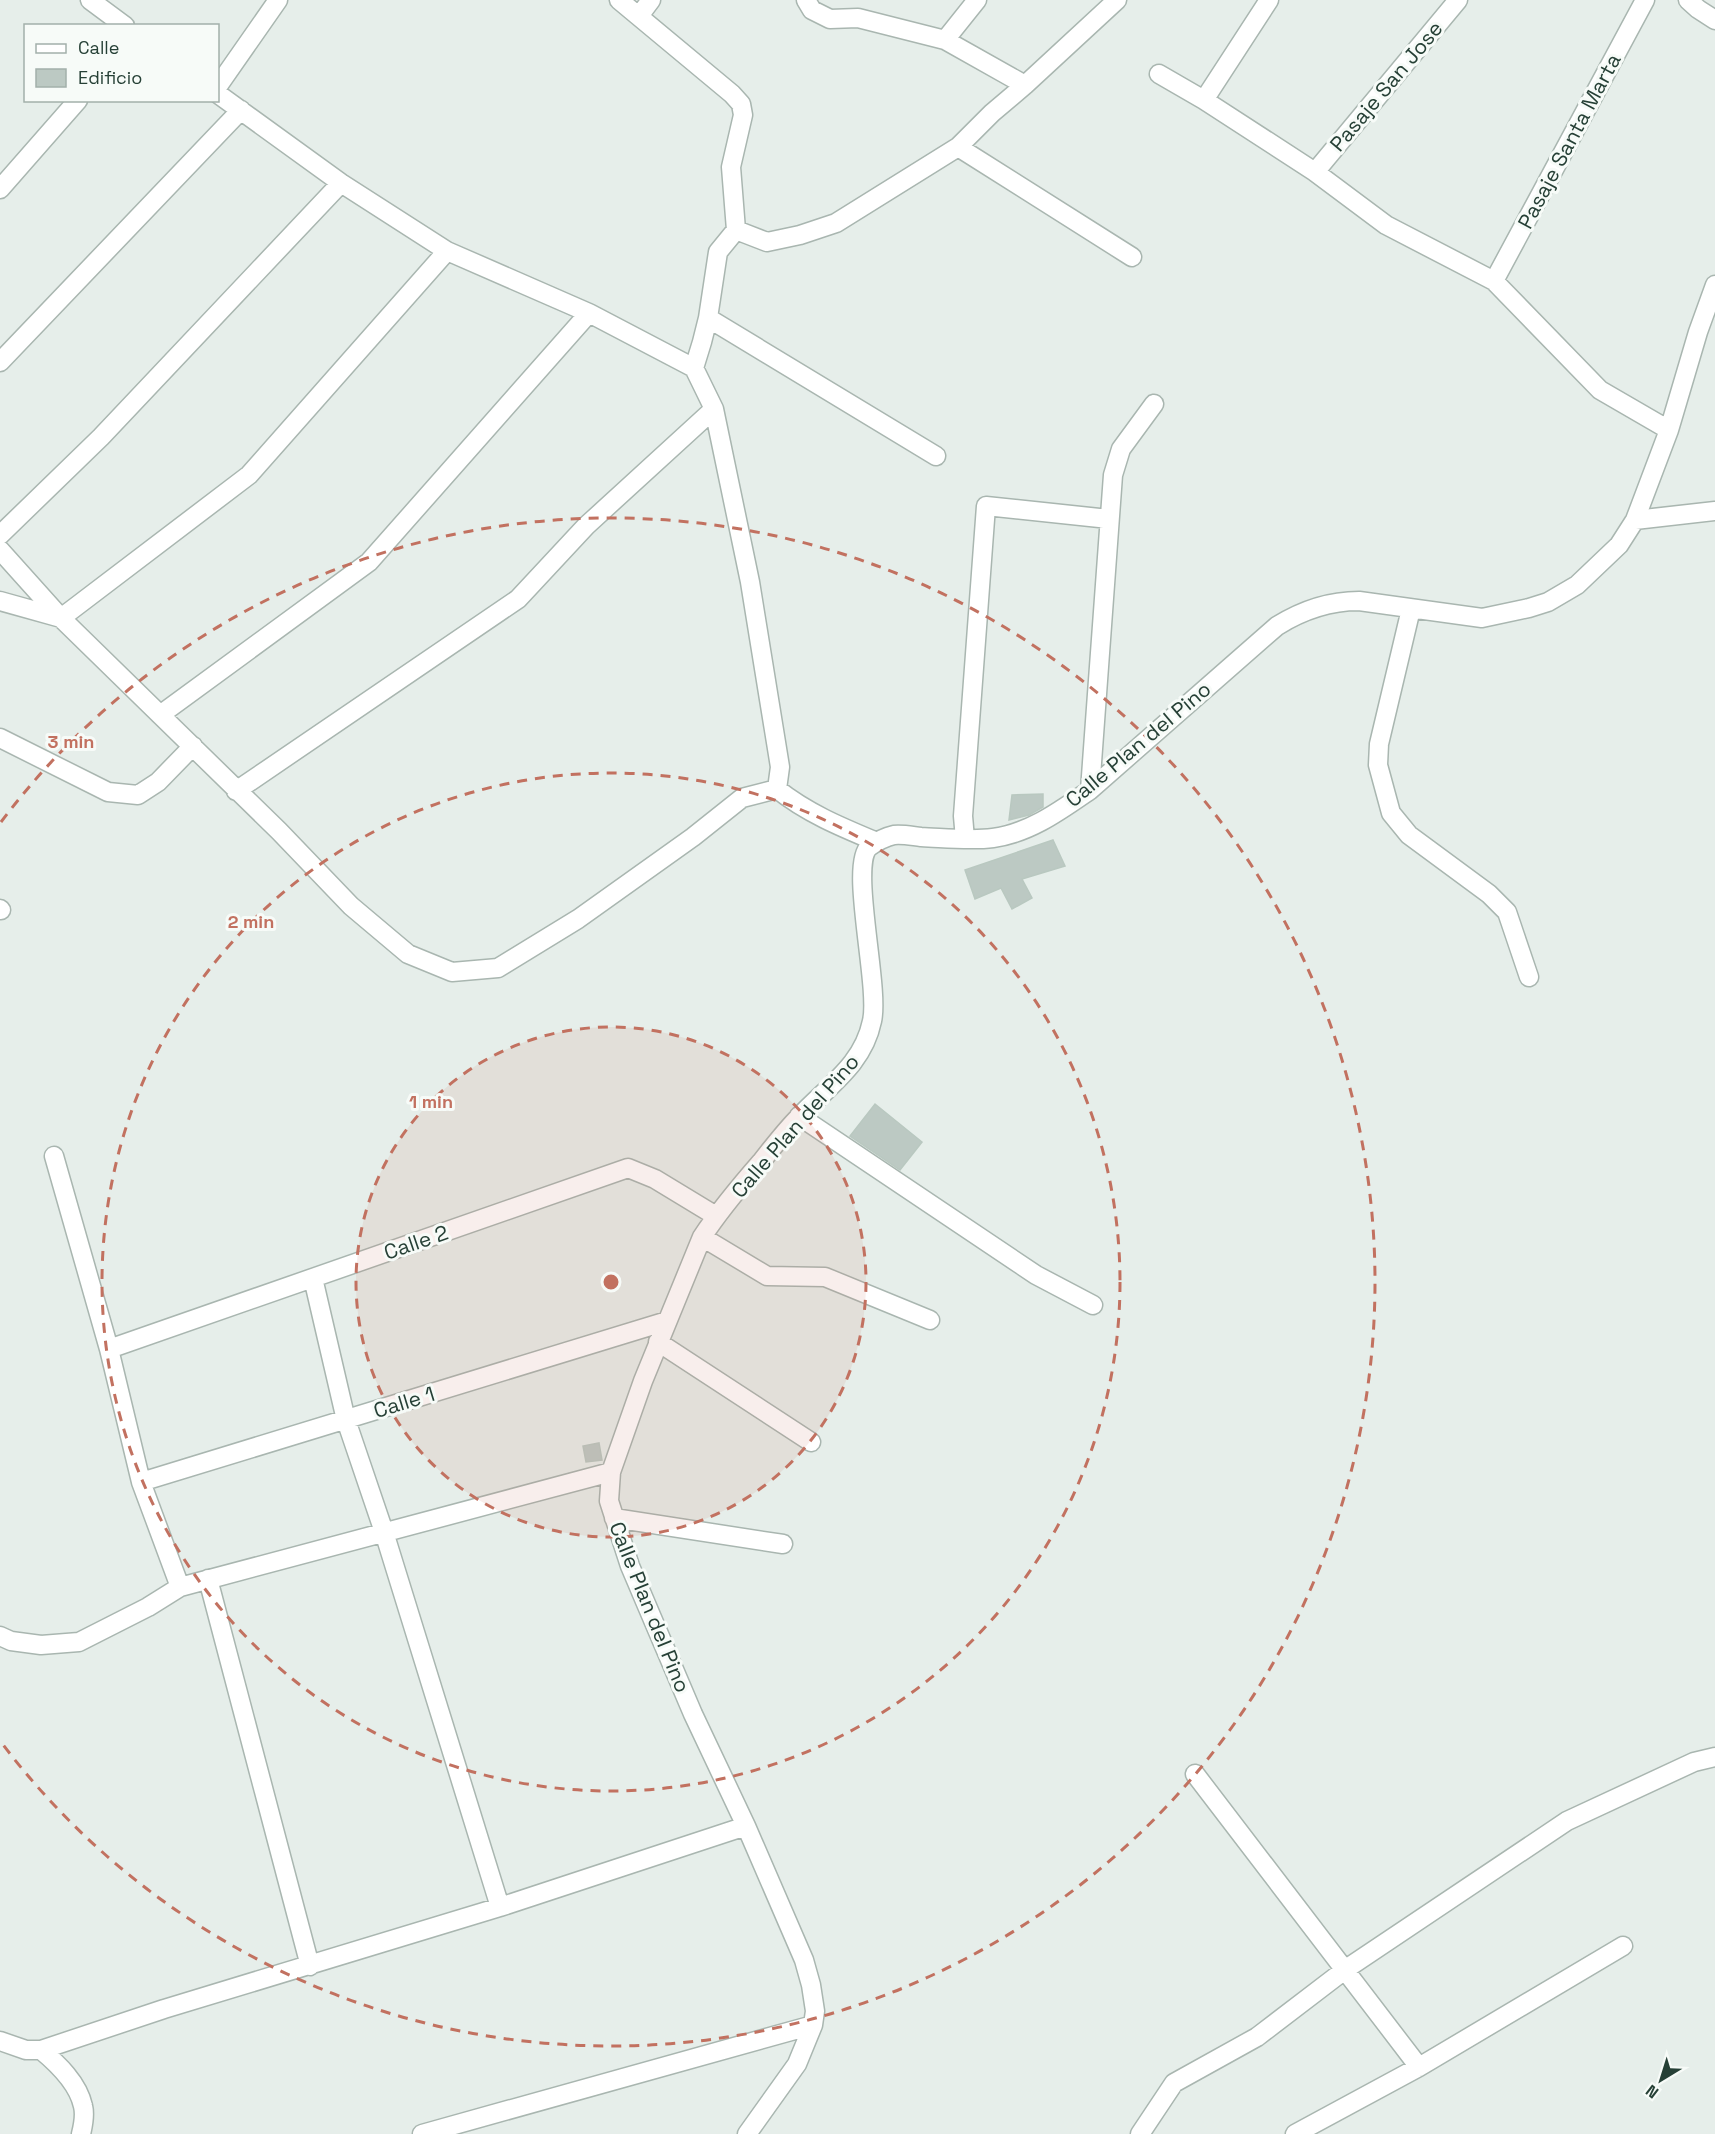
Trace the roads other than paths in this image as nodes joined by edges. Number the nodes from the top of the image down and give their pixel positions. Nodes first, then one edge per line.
1 (90, 0) edge
2 (278, 0) edge
3 (619, 0) edge
4 (651, 0) edge
5 (806, 0) edge
6 (977, 0) edge
7 (1117, 0) edge
8 (1269, 0) edge
9 (1458, 0) edge
10 (1645, 0) edge
11 (1688, 0) edge
12 (639, 16) junction
13 (1715, 20) edge
14 (122, 24) edge
15 (945, 39) junction
16 (1159, 74) dead end
17 (219, 85) edge
18 (1025, 85) junction
19 (219, 95) edge
20 (1204, 100) junction
21 (76, 102) edge
22 (241, 110) junction
23 (958, 147) junction
24 (1315, 172) junction
25 (341, 183) junction
26 (0, 189) edge
27 (735, 230) junction
28 (447, 251) junction
29 (1132, 257) dead end
30 (1494, 281) junction
31 (1715, 285) edge
32 (589, 314) junction
33 (708, 318) junction
34 (0, 362) edge
35 (694, 368) junction
36 (1154, 404) dead end
37 (714, 409) junction
38 (1669, 430) junction
39 (936, 456) dead end
40 (1715, 511) edge
41 (1109, 519) junction
42 (1635, 520) junction
43 (0, 535) edge
44 (0, 550) edge
45 (0, 601) edge
46 (1410, 609) junction
47 (61, 618) junction
48 (160, 715) junction
49 (0, 738) edge
50 (193, 746) junction
51 (777, 789) junction
52 (1090, 790) junction
53 (236, 791) junction
54 (965, 839) junction
55 (877, 842) junction
56 (1529, 977) dead end
57 (799, 1116) junction
58 (54, 1156) dead end
59 (716, 1216) junction
60 (702, 1237) junction
61 (313, 1278) junction
62 (1093, 1305) dead end
63 (930, 1320) dead end
64 (667, 1321) junction
65 (658, 1342) junction
66 (109, 1349) junction
67 (346, 1420) junction
68 (812, 1442) dead end
69 (611, 1472) junction
70 (141, 1482) junction
71 (614, 1518) junction
72 (384, 1532) junction
73 (783, 1544) dead end
74 (208, 1579) junction
75 (180, 1587) junction
76 (0, 1636) edge
77 (1715, 1757) edge
78 (1195, 1774) dead end
79 (746, 1826) junction
80 (500, 1907) junction
81 (1623, 1946) dead end
82 (310, 1966) junction
83 (1346, 1969) junction
84 (813, 2025) junction
85 (0, 2041) edge
86 (41, 2050) junction
87 (1419, 2067) junction
88 (81, 2134) edge
89 (422, 2134) edge
90 (747, 2134) edge
91 (1140, 2134) edge
92 (1295, 2134) edge

1 - 14 street
2 - 17 street
3 - 12 street
4 - 12 street
5 - 15 street
6 - 15 street
7 - 18 street
8 - 20 street
9 - 24 street, Pasaje San Jose
10 - 30 street, Pasaje Santa Marta
11 - 13 street
12 - 27 street
15 - 18 street
16 - 20 street
18 - 23 street
19 - 22 street
20 - 24 street
21 - 26 street
22 - 25 street
22 - 34 street
23 - 27 street
23 - 29 street
24 - 30 street
25 - 28 street
25 - 43 street
27 - 33 street
28 - 32 street
28 - 47 street
30 - 38 street
31 - 38 street, Calle Plan del Pino
32 - 35 street
32 - 48 street
33 - 35 street
33 - 39 street
35 - 37 street
36 - 41 street
37 - 51 street
37 - 53 street
38 - 42 street, Calle Plan del Pino
40 - 42 street
41 - 52 street
41 - 54 street
42 - 46 street, Calle Plan del Pino
44 - 47 street
45 - 47 street
46 - 52 street, Calle Plan del Pino
46 - 56 street
47 - 48 street
48 - 50 street
49 - 50 street
50 - 53 street
51 - 53 street
51 - 55 street
52 - 54 street, Calle Plan del Pino
54 - 55 street, Calle Plan del Pino
55 - 57 street, Calle Plan del Pino
57 - 59 street, Calle Plan del Pino
57 - 62 street
58 - 66 street
59 - 60 street, Calle Plan del Pino
59 - 61 street, Calle 2
60 - 63 street
60 - 64 street, Calle Plan del Pino
61 - 66 street, Calle 2
61 - 67 street
64 - 65 street, Calle Plan del Pino
64 - 67 street, Calle 1
65 - 68 street
65 - 69 street, Calle Plan del Pino
66 - 70 street
67 - 70 street, Calle 1
67 - 72 street
69 - 71 street, Calle Plan del Pino
69 - 72 street
70 - 75 street
71 - 73 street
71 - 79 street, Calle Plan del Pino
72 - 74 street
72 - 80 street
74 - 75 street
74 - 82 street
75 - 76 street
77 - 83 street
78 - 83 street
79 - 80 street
79 - 84 street, Calle Plan del Pino
80 - 82 street
81 - 87 street
82 - 86 street
83 - 87 street
83 - 91 street
84 - 89 street
84 - 90 street, Calle Plan del Pino
85 - 86 street
86 - 88 street
87 - 92 street

